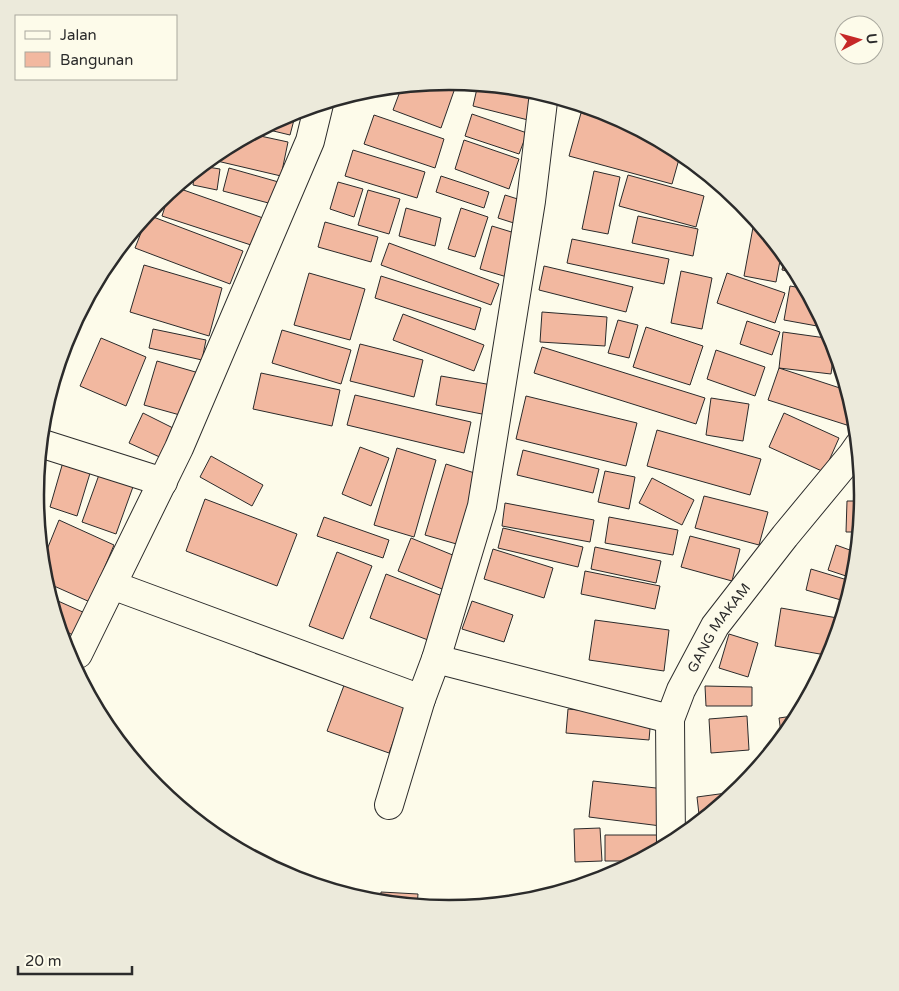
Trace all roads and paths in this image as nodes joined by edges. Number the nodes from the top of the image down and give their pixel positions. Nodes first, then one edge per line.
1 (543, 101) edge
2 (318, 111) edge
3 (47, 444) edge
4 (853, 454) edge
5 (163, 482) junction
6 (112, 585) junction
7 (78, 654) dead end
8 (436, 659) junction
9 (421, 699) junction
10 (670, 719) junction
11 (389, 805) dead end
12 (671, 835) edge

1 - 8 street
2 - 5 street
3 - 5 street
4 - 10 street, GANG MAKAM
5 - 6 street
6 - 7 street
6 - 9 street
8 - 9 street
8 - 10 street
9 - 11 street
10 - 12 street, GANG MAKAM

